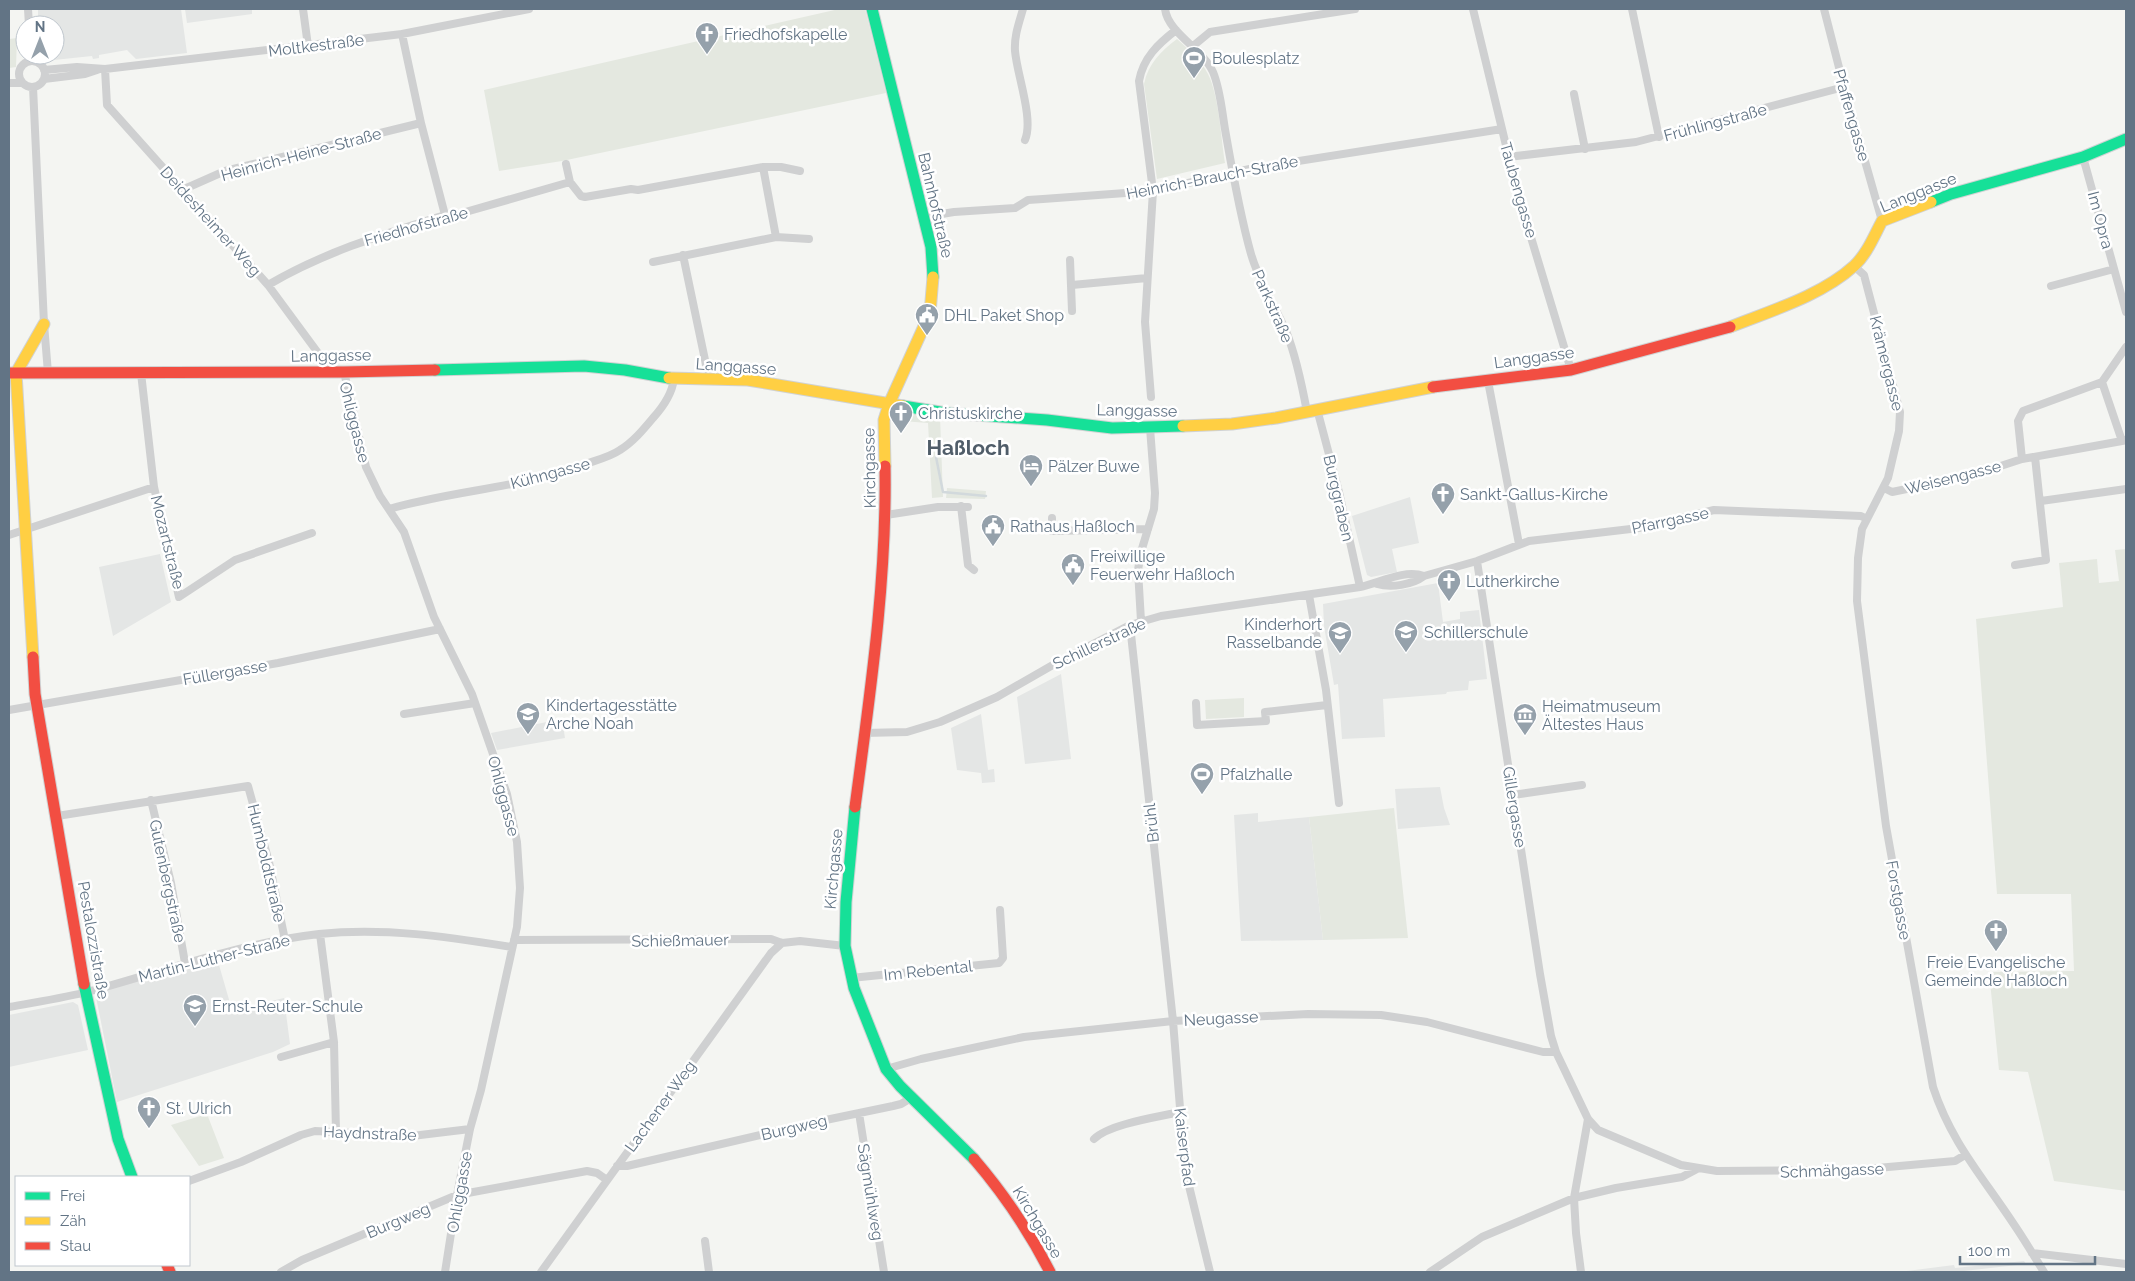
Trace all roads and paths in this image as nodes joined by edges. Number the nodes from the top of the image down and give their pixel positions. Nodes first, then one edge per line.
1 (303, 9) edge
2 (529, 9) edge
3 (872, 9) edge
4 (1023, 9) edge
5 (1165, 9) edge
6 (1355, 9) edge
7 (1473, 9) edge
8 (1632, 9) edge
9 (1824, 9) edge
10 (1176, 30) junction
11 (402, 34) junction
12 (308, 46) junction
13 (1193, 46) junction
14 (22, 65) edge
15 (39, 65) edge
16 (103, 69) junction
17 (18, 73) junction
18 (9, 75) edge
19 (44, 75) junction
20 (9, 83) edge
21 (22, 83) junction
22 (33, 87) junction
23 (1844, 87) junction
24 (1574, 94) dead end
25 (421, 123) junction
26 (1502, 129) junction
27 (1659, 137) junction
28 (2126, 139) edge
29 (1025, 140) dead end
30 (1585, 149) junction
31 (1508, 156) junction
32 (2083, 156) junction
33 (566, 164) dead end
34 (763, 168) junction
35 (800, 171) dead end
36 (1233, 172) junction
37 (570, 182) junction
38 (182, 190) junction
39 (1153, 192) junction
40 (445, 215) junction
41 (923, 217) junction
42 (1882, 221) junction
43 (776, 237) junction
44 (809, 240) dead end
45 (683, 256) junction
46 (1070, 260) dead end
47 (653, 262) dead end
48 (1854, 266) junction
49 (2114, 269) junction
50 (1147, 278) junction
51 (268, 285) junction
52 (1072, 285) junction
53 (2051, 286) dead end
54 (1072, 311) dead end
55 (2126, 312) edge
56 (44, 324) junction
57 (2126, 347) edge
58 (1571, 370) junction
59 (329, 372) junction
60 (344, 372) junction
61 (12, 373) edge
62 (48, 373) junction
63 (141, 373) junction
64 (674, 379) junction
65 (709, 379) junction
66 (1488, 381) junction
67 (2102, 382) junction
68 (1151, 397) dead end
69 (889, 404) junction
70 (1312, 410) junction
71 (1150, 428) junction
72 (2124, 440) edge
73 (2035, 456) junction
74 (2022, 459) junction
75 (154, 487) junction
76 (1884, 488) junction
77 (2126, 489) edge
78 (2041, 502) junction
79 (389, 508) junction
80 (886, 514) junction
81 (1052, 518) dead end
82 (1866, 519) junction
83 (1148, 529) junction
84 (25, 531) junction
85 (312, 533) dead end
86 (9, 535) edge
87 (1518, 544) junction
88 (1477, 561) junction
89 (2015, 565) dead end
90 (974, 570) dead end
91 (1360, 587) junction
92 (1308, 595) junction
93 (1141, 621) junction
94 (1130, 626) junction
95 (440, 629) junction
96 (475, 703) junction
97 (1196, 703) dead end
98 (37, 705) junction
99 (1327, 705) junction
100 (9, 710) edge
101 (404, 714) dead end
102 (864, 733) junction
103 (1582, 784) dead end
104 (1513, 795) junction
105 (151, 800) junction
106 (1339, 803) dead end
107 (58, 816) junction
108 (1000, 910) dead end
109 (320, 934) junction
110 (285, 940) junction
111 (782, 943) junction
112 (513, 944) junction
113 (845, 946) junction
114 (184, 963) junction
115 (851, 978) junction
116 (86, 992) junction
117 (9, 1007) edge
118 (1173, 1021) junction
119 (334, 1042) junction
120 (1556, 1052) junction
121 (281, 1057) dead end
122 (886, 1069) junction
123 (911, 1098) junction
124 (859, 1112) junction
125 (1180, 1112) junction
126 (1588, 1119) junction
127 (470, 1129) junction
128 (336, 1132) junction
129 (1094, 1139) dead end
130 (1965, 1155) junction
131 (616, 1166) junction
132 (1697, 1169) junction
133 (132, 1176) edge
134 (607, 1180) junction
135 (190, 1181) edge
136 (457, 1195) junction
137 (1574, 1198) junction
138 (705, 1241) dead end
139 (2032, 1254) junction
140 (2126, 1264) edge
141 (281, 1272) edge
142 (445, 1272) edge
143 (541, 1272) edge
144 (709, 1272) edge
145 (884, 1272) edge
146 (1050, 1272) edge
147 (1210, 1272) edge
148 (1430, 1272) edge
149 (1581, 1272) edge
150 (2044, 1272) edge

1 - 12 street
2 - 11 street, Moltkestraße
3 - 41 street, Bahnhofstraße
4 - 29 street
5 - 10 street, Parkstraße
6 - 13 street
7 - 26 street, Taubengasse
8 - 27 street
9 - 23 street, Pfaffengasse
10 - 13 street, Parkstraße
10 - 39 street
11 - 12 street, Moltkestraße
11 - 25 street
12 - 16 street, Moltkestraße
13 - 36 street, Parkstraße
14 - 17 street
15 - 19 street
16 - 19 street, Moltkestraße
16 - 38 street, Deidesheimer Weg
17 - 18 street
17 - 21 street
19 - 22 street
20 - 21 street
21 - 22 street
22 - 56 street
23 - 27 street, Frühlingstraße
23 - 42 street, Pfaffengasse
24 - 30 street
25 - 38 street, Heinrich-Heine-Straße
25 - 40 street
26 - 31 street, Taubengasse
26 - 36 street, Heinrich-Brauch-Straße
27 - 30 street, Frühlingstraße
28 - 32 street, Langgasse
30 - 31 street, Frühlingstraße
31 - 58 street, Taubengasse
32 - 42 street, Langgasse
32 - 49 street, Im Opra
33 - 37 street
34 - 35 street
34 - 37 street
34 - 43 street
36 - 39 street, Heinrich-Brauch-Straße
36 - 70 street, Parkstraße
37 - 40 street, Friedhofstraße
38 - 51 street, Deidesheimer Weg
39 - 41 street, Heinrich-Brauch-Straße
39 - 50 street
40 - 51 street, Friedhofstraße
41 - 69 street, Bahnhofstraße
42 - 48 street, Langgasse
43 - 44 street
43 - 45 street
45 - 47 street
45 - 65 street
46 - 52 street
48 - 58 street, Langgasse
48 - 76 street, Krämergasse
49 - 53 street
49 - 55 street, Im Opra
50 - 52 street
50 - 68 street
51 - 59 street, Deidesheimer Weg
52 - 54 street
56 - 61 street
56 - 62 street
57 - 67 street
58 - 66 street, Langgasse
59 - 60 street, Langgasse
59 - 63 street, Langgasse
60 - 64 street, Langgasse
60 - 79 street, Ohliggasse
61 - 62 street, Langgasse
61 - 84 street, Pestalozzistraße
62 - 63 street, Langgasse
63 - 75 street, Mozartstraße
64 - 65 street, Langgasse
64 - 79 street, Kühngasse
65 - 69 street, Langgasse
66 - 70 street, Langgasse
66 - 87 street
67 - 72 street, Weisengasse
67 - 74 street, Weisengasse
69 - 71 street, Langgasse
69 - 80 street, Kirchgasse
70 - 71 street, Langgasse
70 - 91 street, Burggraben
71 - 83 street
72 - 73 street, Weisengasse
73 - 74 street, Weisengasse
73 - 78 street
74 - 76 street, Weisengasse
75 - 84 street
75 - 85 street, Mozartstraße
76 - 82 street, Krämergasse
77 - 78 street
78 - 89 street
79 - 95 street, Ohliggasse
80 - 90 street
80 - 102 street, Kirchgasse
81 - 83 street
82 - 87 street, Pfarrgasse
82 - 130 street, Forstgasse
83 - 93 street
84 - 86 street
84 - 98 street, Pestalozzistraße
87 - 88 street, Pfarrgasse
88 - 91 street, Schillerstraße
88 - 104 street, Gillergasse
91 - 92 street, Schillerstraße
92 - 93 street, Schillerstraße
92 - 99 street
93 - 94 street, Schillerstraße
94 - 102 street, Schillerstraße
94 - 118 street, Brühl
95 - 96 street, Ohliggasse
95 - 98 street, Füllergasse
96 - 101 street
96 - 112 street, Ohliggasse
97 - 99 street
98 - 100 street, Füllergasse
98 - 107 street, Pestalozzistraße
99 - 106 street
102 - 113 street, Kirchgasse
103 - 104 street
104 - 120 street, Gillergasse
105 - 107 street
105 - 110 street, Humboldtstraße
105 - 114 street, Gutenbergstraße
107 - 116 street, Pestalozzistraße
108 - 115 street, Im Rebental
109 - 110 street, Martin-Luther-Straße
109 - 112 street, Martin-Luther-Straße
109 - 119 street
110 - 114 street, Martin-Luther-Straße
111 - 112 street, Schießmauer
111 - 113 street, Schießmauer
111 - 131 street, Lachener Weg
112 - 127 street, Ohliggasse
113 - 115 street, Kirchgasse
114 - 116 street, Martin-Luther-Straße
115 - 122 street, Kirchgasse
116 - 117 street, Martin-Luther-Straße
116 - 133 street, Pestalozzistraße
118 - 120 street, Neugasse
118 - 122 street, Neugasse
118 - 125 street, Kaiserpfad
119 - 121 street
119 - 128 street
120 - 126 street, Schmähgasse
122 - 123 street, Kirchgasse
123 - 124 street, Burgweg
123 - 146 street, Kirchgasse
124 - 131 street, Burgweg
124 - 145 street, Sägmühlweg
125 - 129 street
125 - 147 street, Kaiserpfad
126 - 132 street, Schmähgasse
126 - 137 street
127 - 128 street, Haydnstraße
127 - 136 street, Ohliggasse
128 - 135 street, Haydnstraße
130 - 132 street, Schmähgasse
130 - 139 street, Forstgasse
131 - 134 street, Lachener Weg
132 - 137 street, Schmähgasse
134 - 136 street, Burgweg
134 - 143 street, Lachener Weg
136 - 141 street, Burgweg
136 - 142 street, Ohliggasse
137 - 148 street, Schmähgasse
137 - 149 street
138 - 144 street
139 - 140 street
139 - 150 street, Forstgasse

